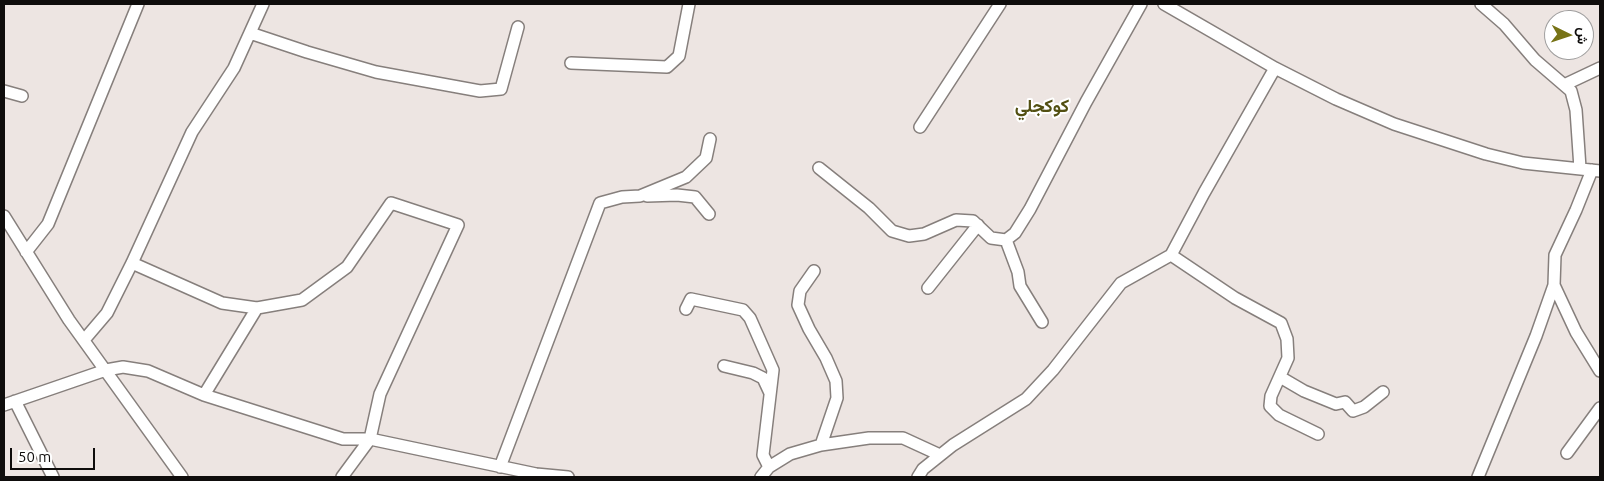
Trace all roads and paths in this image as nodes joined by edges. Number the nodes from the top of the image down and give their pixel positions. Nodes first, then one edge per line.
1 (138, 4) edge
2 (263, 4) edge
3 (689, 4) edge
4 (1000, 4) edge
5 (1142, 4) edge
6 (1164, 4) edge
7 (1481, 4) edge
8 (518, 26) dead end
9 (250, 32) junction
10 (570, 63) dead end
11 (1275, 68) junction
12 (1600, 68) edge
13 (1564, 84) junction
14 (4, 91) edge
15 (22, 96) dead end
16 (920, 127) dead end
17 (710, 139) dead end
18 (819, 168) dead end
19 (1580, 168) junction
20 (1596, 170) edge
21 (640, 196) junction
22 (709, 214) dead end
23 (4, 216) edge
24 (978, 225) junction
25 (1006, 240) junction
26 (26, 252) junction
27 (1172, 255) junction
28 (132, 264) junction
29 (814, 271) dead end
30 (1554, 285) junction
31 (928, 288) dead end
32 (257, 308) junction
33 (686, 309) dead end
34 (1042, 322) dead end
35 (84, 340) junction
36 (724, 366) dead end
37 (106, 370) junction
38 (1600, 371) edge
39 (1280, 377) junction
40 (1382, 392) dead end
41 (770, 393) junction
42 (204, 395) junction
43 (9, 403) edge
44 (1600, 408) edge
45 (1318, 434) dead end
46 (370, 439) junction
47 (821, 445) junction
48 (1568, 452) dead end
49 (940, 455) junction
50 (770, 467) junction
51 (505, 471) edge
52 (53, 477) edge
53 (182, 477) edge
54 (342, 477) edge
55 (562, 477) edge
56 (761, 477) edge
57 (918, 477) edge
58 (1478, 477) edge

1 - 26 street
2 - 9 street
3 - 10 street
4 - 16 street
5 - 25 street
6 - 11 street
7 - 13 street
8 - 9 street
9 - 28 street
11 - 19 street
11 - 27 street
12 - 13 street
13 - 19 street
14 - 15 street
17 - 21 street
18 - 24 street
19 - 20 street
20 - 30 street
21 - 22 street
21 - 51 street
23 - 26 street
24 - 25 street
24 - 31 street
25 - 34 street
26 - 35 street
27 - 39 street
27 - 49 street
28 - 32 street
28 - 35 street
29 - 47 street
30 - 38 street
30 - 58 street
32 - 42 street
32 - 46 street
33 - 41 street
35 - 37 street
36 - 41 street
37 - 42 street
37 - 43 street
37 - 53 street
39 - 40 street
39 - 45 street
41 - 50 street
42 - 46 street
43 - 52 street
44 - 48 street
46 - 51 street
46 - 54 street
47 - 49 street
47 - 50 street
49 - 57 street
50 - 56 street
51 - 55 street

